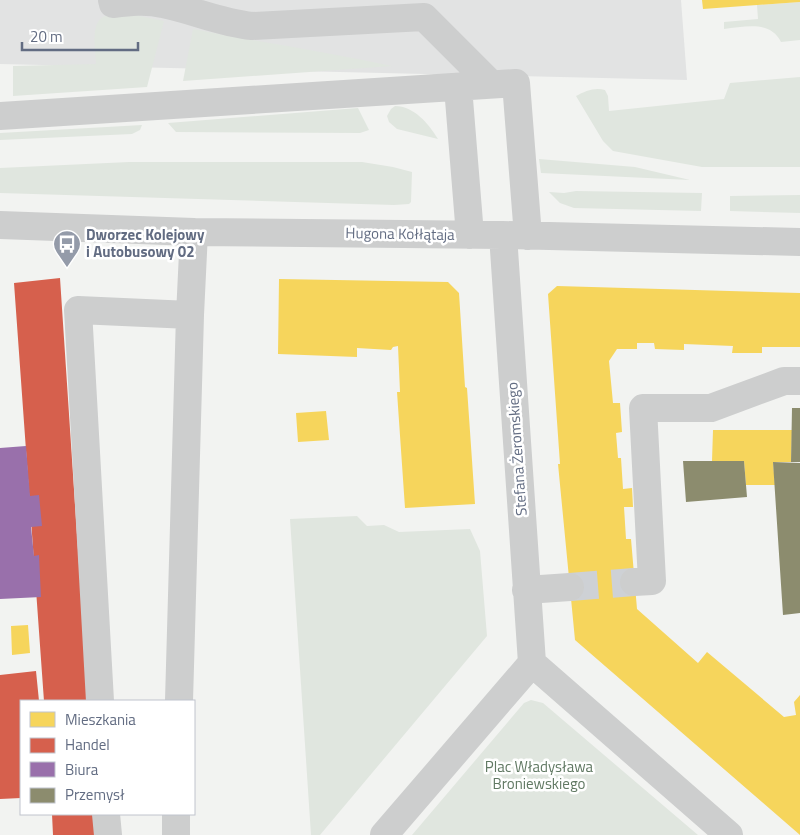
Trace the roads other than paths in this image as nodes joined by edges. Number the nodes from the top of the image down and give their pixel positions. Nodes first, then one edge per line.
1 (112, 0) edge
2 (503, 84) junction
3 (458, 87) junction
4 (0, 116) edge
5 (0, 226) edge
6 (194, 232) junction
7 (470, 235) junction
8 (515, 235) junction
9 (800, 242) edge
10 (190, 315) junction
11 (800, 381) edge
12 (634, 582) tunnel mouth
13 (570, 587) tunnel mouth
14 (526, 590) junction
15 (532, 663) junction
16 (100, 700) edge
17 (179, 700) edge
18 (106, 815) edge
19 (176, 815) edge
20 (108, 835) edge
21 (176, 835) edge
22 (384, 835) edge
23 (728, 835) edge

1 - 2 street
2 - 3 street
2 - 8 street, Stefana Żeromskiego
3 - 4 street
3 - 7 street
5 - 6 street, Hugona Kołłątaja
6 - 7 street, Hugona Kołłątaja
6 - 10 street
7 - 8 street, Hugona Kołłątaja
8 - 9 street, Hugona Kołłątaja
8 - 14 street, Stefana Żeromskiego
10 - 16 street
10 - 17 street
11 - 12 street
13 - 14 street
14 - 15 street, Stefana Żeromskiego
15 - 22 street
15 - 23 street
18 - 20 street
19 - 21 street

